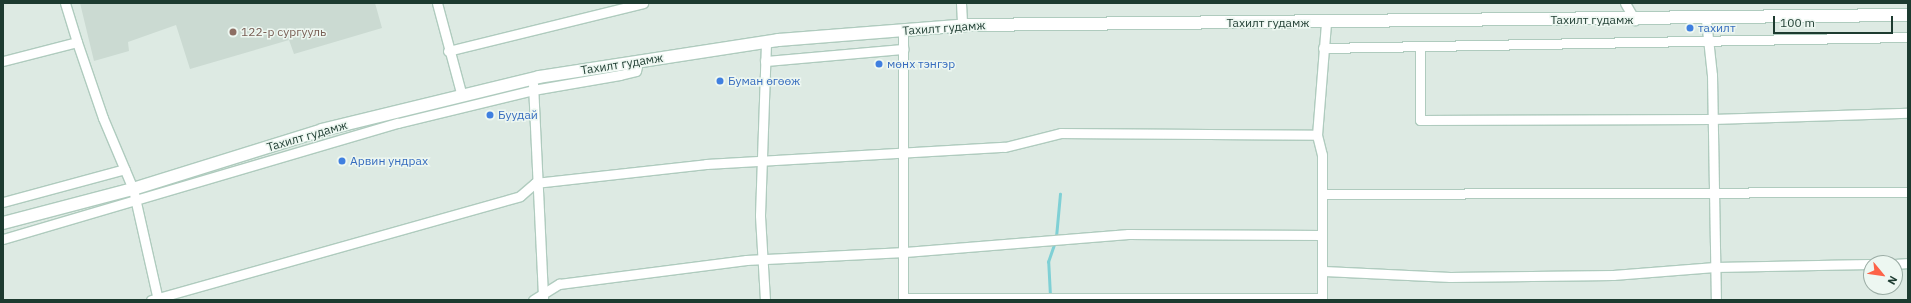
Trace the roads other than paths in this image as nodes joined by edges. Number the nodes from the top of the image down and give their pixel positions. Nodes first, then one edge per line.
1 (65, 3) edge
2 (437, 3) edge
3 (643, 3) edge
4 (961, 3) edge
5 (1625, 3) edge
6 (1908, 16) edge
7 (1636, 20) junction
8 (1706, 20) junction
9 (1326, 22) junction
10 (962, 26) junction
11 (903, 30) junction
12 (1908, 37) edge
13 (1707, 38) junction
14 (78, 42) junction
15 (766, 42) junction
16 (1420, 47) junction
17 (1322, 48) junction
18 (903, 49) junction
19 (448, 51) junction
20 (765, 61) junction
21 (3, 62) edge
22 (533, 84) junction
23 (462, 96) junction
24 (1908, 113) edge
25 (1712, 119) junction
26 (322, 130) junction
27 (1317, 135) junction
28 (324, 144) junction
29 (263, 148) junction
30 (901, 153) junction
31 (267, 160) junction
32 (763, 160) junction
33 (125, 169) junction
34 (535, 183) junction
35 (1713, 192) junction
36 (1908, 192) edge
37 (1322, 194) junction
38 (134, 195) junction
39 (3, 202) edge
40 (3, 223) edge
41 (1322, 235) junction
42 (3, 239) edge
43 (905, 252) junction
44 (765, 259) junction
45 (1863, 264) edge
46 (1716, 267) junction
47 (1324, 271) junction
48 (543, 297) edge
49 (156, 299) edge
50 (903, 299) edge
51 (1322, 299) edge
52 (533, 300) edge
53 (765, 300) edge
54 (1716, 300) edge

1 - 14 street
2 - 19 street
3 - 19 street
4 - 10 street
5 - 7 street
6 - 8 main road, Тахилт гудамж
7 - 8 main road, Тахилт гудамж
7 - 9 main road, Тахилт гудамж
8 - 13 street
9 - 10 main road, Тахилт гудамж
9 - 17 street
10 - 11 main road, Тахилт гудамж
11 - 15 main road, Тахилт гудамж
11 - 18 street
12 - 13 street
13 - 16 street
13 - 25 street
14 - 21 street
14 - 33 street
15 - 20 street
15 - 22 main road, Тахилт гудамж
16 - 17 street
16 - 25 street
17 - 27 street
18 - 20 street
18 - 30 street
19 - 23 street
20 - 32 street
22 - 23 main road, Тахилт гудамж
22 - 28 street
22 - 34 street
23 - 26 main road, Тахилт гудамж
24 - 25 street
25 - 35 street
26 - 28 street
26 - 29 main road, Тахилт гудамж
27 - 30 street
27 - 37 street
28 - 31 street
29 - 31 street
29 - 38 main road, Тахилт гудамж
30 - 32 street
30 - 43 street
31 - 38 street
32 - 34 street
32 - 44 street
33 - 38 street
33 - 39 street
34 - 48 street
34 - 49 street
35 - 36 street
35 - 37 street
35 - 46 street
37 - 41 street
38 - 40 main road, Тахилт гудамж
38 - 42 street
38 - 49 street
41 - 43 street
41 - 47 street
43 - 44 street
43 - 50 street
44 - 48 street
44 - 53 street
45 - 46 street
46 - 47 street
46 - 54 street
47 - 51 street
48 - 52 street
50 - 51 street

